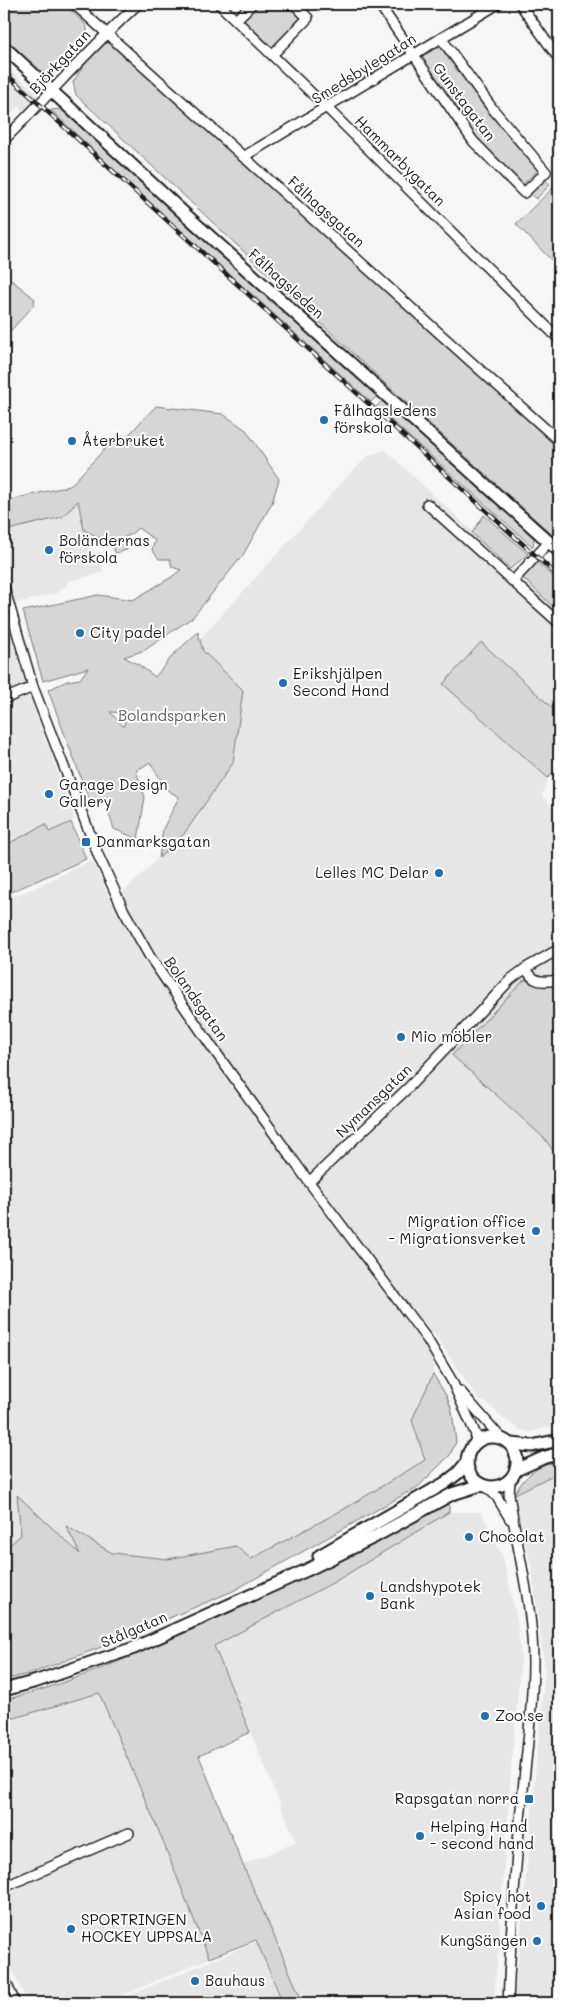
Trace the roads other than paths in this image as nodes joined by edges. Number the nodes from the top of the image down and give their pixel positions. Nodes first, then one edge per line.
1 (74, 4) edge
2 (138, 4) edge
3 (220, 4) edge
4 (252, 4) edge
5 (294, 4) edge
6 (379, 4) edge
7 (498, 4) edge
8 (520, 4) edge
9 (236, 20) junction
10 (106, 33) junction
11 (441, 38) junction
12 (4, 47) edge
13 (272, 55) junction
14 (413, 55) junction
15 (559, 58) edge
16 (52, 91) junction
17 (327, 108) junction
18 (4, 140) edge
19 (243, 158) junction
20 (559, 339) edge
21 (559, 441) edge
22 (427, 504) dead end
23 (549, 542) junction
24 (559, 551) edge
25 (512, 581) junction
26 (4, 587) edge
27 (559, 623) edge
28 (33, 687) junction
29 (4, 699) edge
30 (559, 954) edge
31 (526, 968) junction
32 (559, 980) edge
33 (309, 1182) junction
34 (452, 1381) junction
35 (559, 1440) edge
36 (506, 1441) junction
37 (475, 1442) junction
38 (559, 1453) edge
39 (467, 1462) junction
40 (516, 1470) junction
41 (510, 1480) junction
42 (484, 1486) junction
43 (514, 1526) junction
44 (270, 1586) junction
45 (4, 1690) edge
46 (129, 1832) dead end
47 (4, 1887) edge
48 (4, 1978) edge
49 (15, 2003) edge
50 (508, 2003) edge

1 - 10 street, Fålhagsgatan
2 - 10 street, Björkgatan
3 - 9 street, Hammarbygatan
4 - 9 street
5 - 13 street
6 - 14 street, Gunstagatan
7 - 11 street, Smedsbylegatan
8 - 15 street
9 - 13 street, Hammarbygatan
10 - 16 street, Björkgatan
10 - 19 street, Fålhagsgatan
11 - 14 street, Smedsbylegatan
11 - 14 street, Gunstagatan
12 - 16 main road, Fålhagsleden
13 - 17 street, Hammarbygatan
14 - 17 street, Smedsbylegatan
16 - 18 street, Björkgatan
16 - 23 main road, Fålhagsleden
17 - 19 street, Smedsbylegatan
17 - 20 street, Hammarbygatan
19 - 21 street, Fålhagsgatan
22 - 25 street
23 - 24 main road, Fålhagsleden
23 - 25 street
25 - 27 street
26 - 28 street, Bolandsgatan
28 - 29 street
28 - 33 street, Bolandsgatan
30 - 31 street, Nymansgatan
31 - 32 street
31 - 33 street, Nymansgatan
33 - 34 street, Bolandsgatan
34 - 36 street, Bolandsgatan
34 - 37 street, Bolandsgatan
35 - 36 main road
36 - 37 main road
36 - 40 main road
37 - 39 main road
38 - 40 main road
39 - 42 main road
39 - 44 main road, Stålgatan
40 - 41 main road
41 - 42 main road
41 - 43 street
42 - 43 street
42 - 44 main road, Stålgatan
43 - 50 street
44 - 45 main road, Stålgatan
46 - 47 street
48 - 49 street

